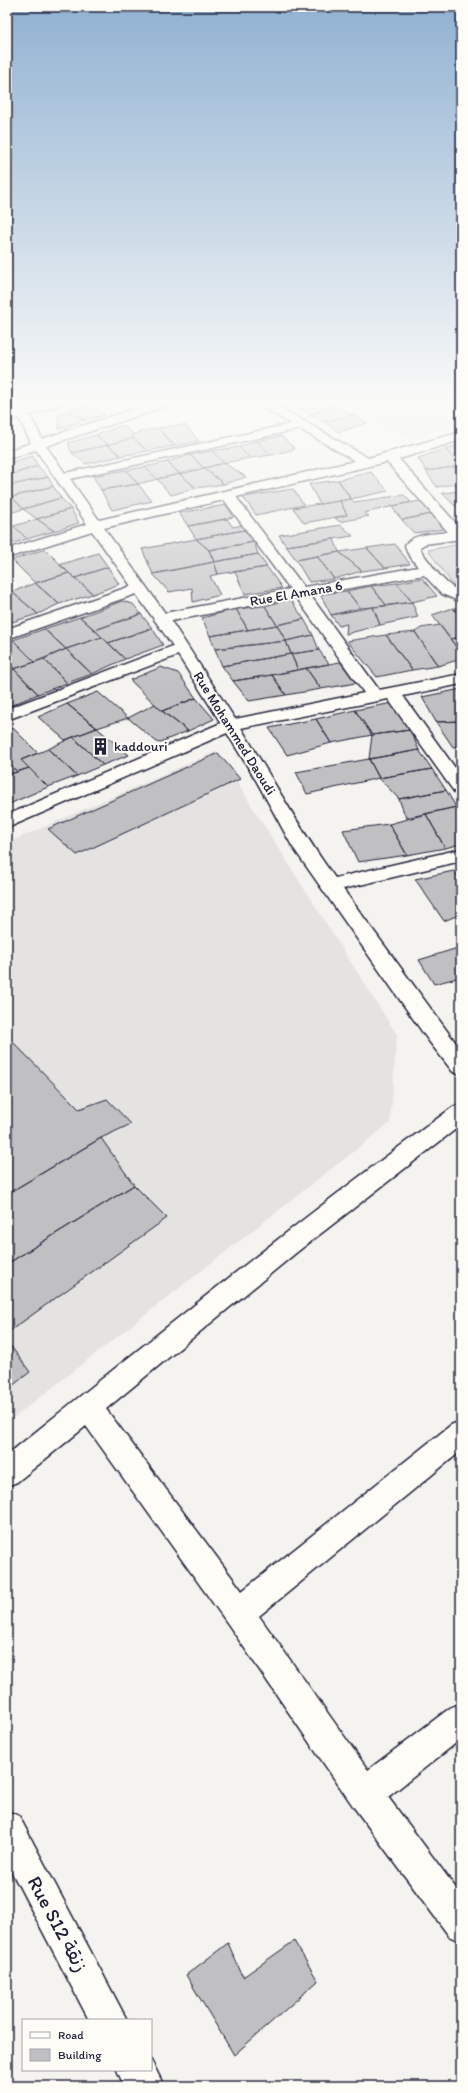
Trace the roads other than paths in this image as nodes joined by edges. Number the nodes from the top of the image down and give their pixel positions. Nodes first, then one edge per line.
1 (76, 496) edge
2 (228, 496) joint
3 (425, 496) edge
4 (97, 525) junction
5 (460, 534) edge
6 (7, 554) edge
7 (429, 570) junction
8 (139, 588) junction
9 (300, 592) junction
10 (461, 597) edge
11 (163, 618) junction
12 (7, 634) edge
13 (182, 648) junction
14 (461, 679) edge
15 (393, 693) junction
16 (374, 696) junction
17 (7, 715) edge
18 (231, 725) junction
19 (461, 789) edge
20 (7, 822) edge
21 (461, 856) edge
22 (331, 885) junction
23 (461, 1066) edge
24 (461, 1113) edge
25 (88, 1407) junction
26 (461, 1434) edge
27 (7, 1473) edge
28 (239, 1613) junction
29 (461, 1719) edge
30 (365, 1794) junction
31 (7, 1828) edge
32 (461, 1924) edge
33 (108, 2019) edge
34 (137, 2071) edge
35 (145, 2086) edge

1 - 4 street, Rue Mohammed Daoudi
2 - 4 street
2 - 9 street
3 - 5 street
4 - 6 street
4 - 8 street, Rue Mohammed Daoudi
5 - 7 street
7 - 9 street, Rue El Amana 6
7 - 10 street
8 - 11 street, Rue Mohammed Daoudi
8 - 12 street
9 - 11 street, Rue El Amana 6
9 - 16 street
11 - 13 street, Rue Mohammed Daoudi
13 - 17 street
13 - 18 street, Rue Mohammed Daoudi
14 - 15 street
15 - 16 street
15 - 19 street
16 - 18 street
18 - 20 street
18 - 22 street, Rue Mohammed Daoudi
21 - 22 street
22 - 23 street, Rue Mohammed Daoudi
24 - 25 street
25 - 27 street
25 - 28 street
26 - 28 street
28 - 30 street
29 - 30 street
30 - 32 street
31 - 33 street, Rue S12 زنقة
34 - 35 street

